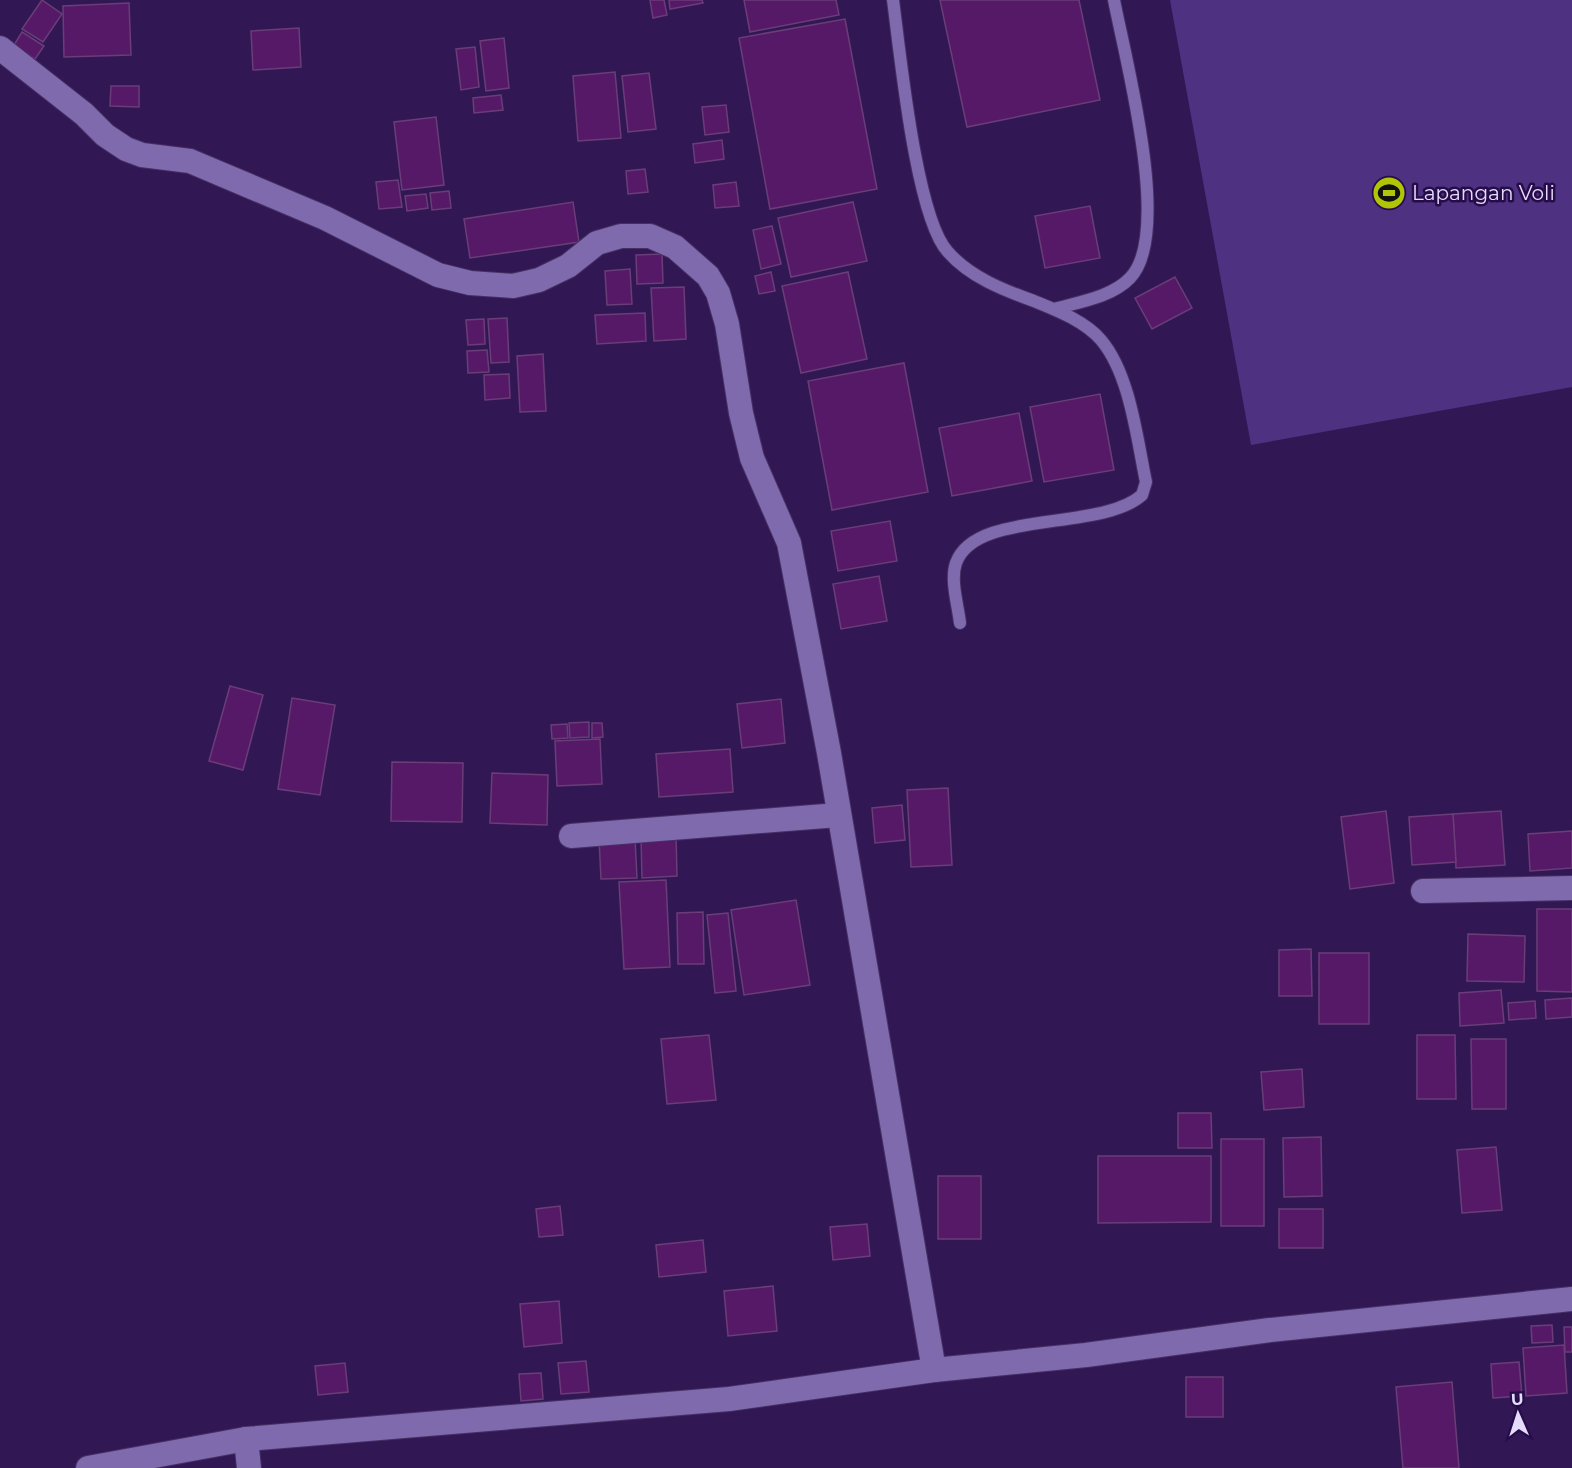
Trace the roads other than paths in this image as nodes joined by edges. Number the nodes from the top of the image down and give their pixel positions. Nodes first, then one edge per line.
1 (893, 0) edge
2 (1114, 0) edge
3 (0, 48) edge
4 (1054, 309) junction
5 (960, 623) dead end
6 (838, 815) junction
7 (571, 836) dead end
8 (1572, 888) edge
9 (1423, 891) dead end
10 (1572, 1299) edge
11 (934, 1370) junction
12 (246, 1439) junction
13 (88, 1468) edge
14 (249, 1468) edge

1 - 4 lane
2 - 4 lane
3 - 6 street
4 - 5 lane
6 - 7 street
6 - 11 street
8 - 9 street
10 - 11 street
11 - 12 street
12 - 13 street
12 - 14 street

